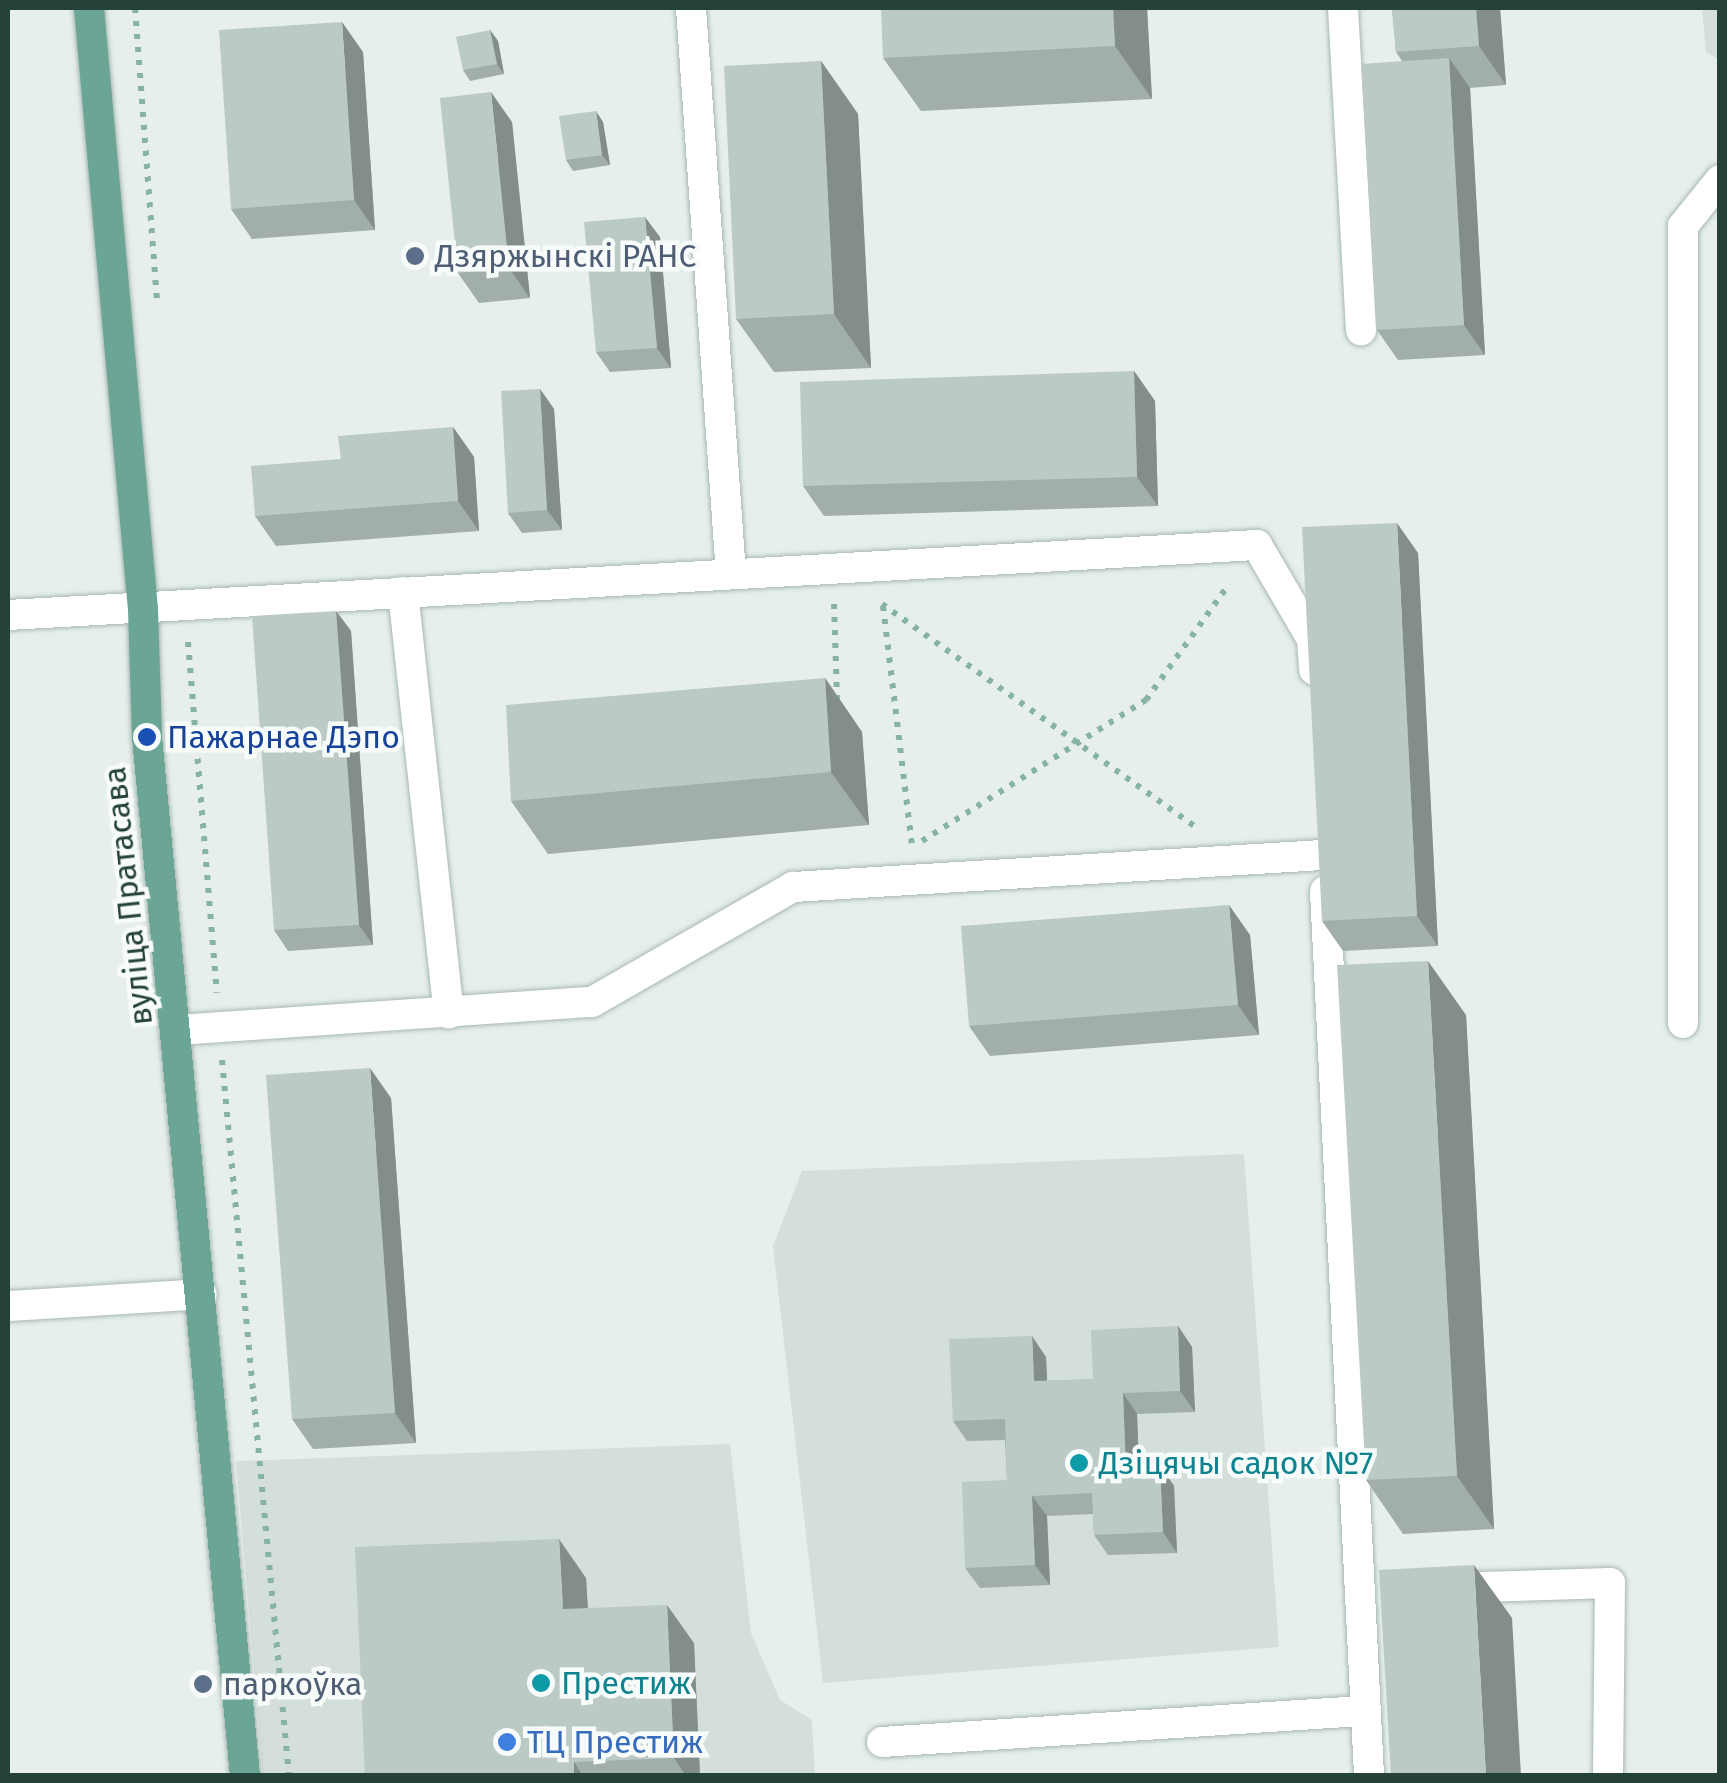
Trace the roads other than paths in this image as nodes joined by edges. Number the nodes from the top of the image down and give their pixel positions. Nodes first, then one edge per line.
1 (89, 8) edge
2 (691, 8) edge
3 (1343, 8) edge
4 (1720, 180) edge
5 (1361, 330) dead end
6 (730, 574) junction
7 (403, 592) junction
8 (143, 609) junction
9 (8, 616) edge
10 (1315, 698) edge
11 (1321, 816) edge
12 (1323, 855) junction
13 (450, 1014) junction
14 (1683, 1022) dead end
15 (178, 1030) junction
16 (202, 1294) junction
17 (8, 1306) edge
18 (1360, 1590) junction
19 (1366, 1710) junction
20 (882, 1742) dead end
21 (245, 1776) edge
22 (1369, 1776) edge
23 (1608, 1776) edge

1 - 8 main road, вуліца Пратасава
2 - 6 street
3 - 5 street
4 - 14 street
6 - 7 street
6 - 10 street
7 - 8 street
7 - 13 street
8 - 9 street
8 - 15 main road, вуліца Пратасава
11 - 12 street
12 - 13 street
12 - 18 street
13 - 15 street
15 - 16 main road, вуліца Пратасава
16 - 17 street
16 - 21 main road, вуліца Пратасава
18 - 19 street
18 - 23 street
19 - 20 street
19 - 22 street

